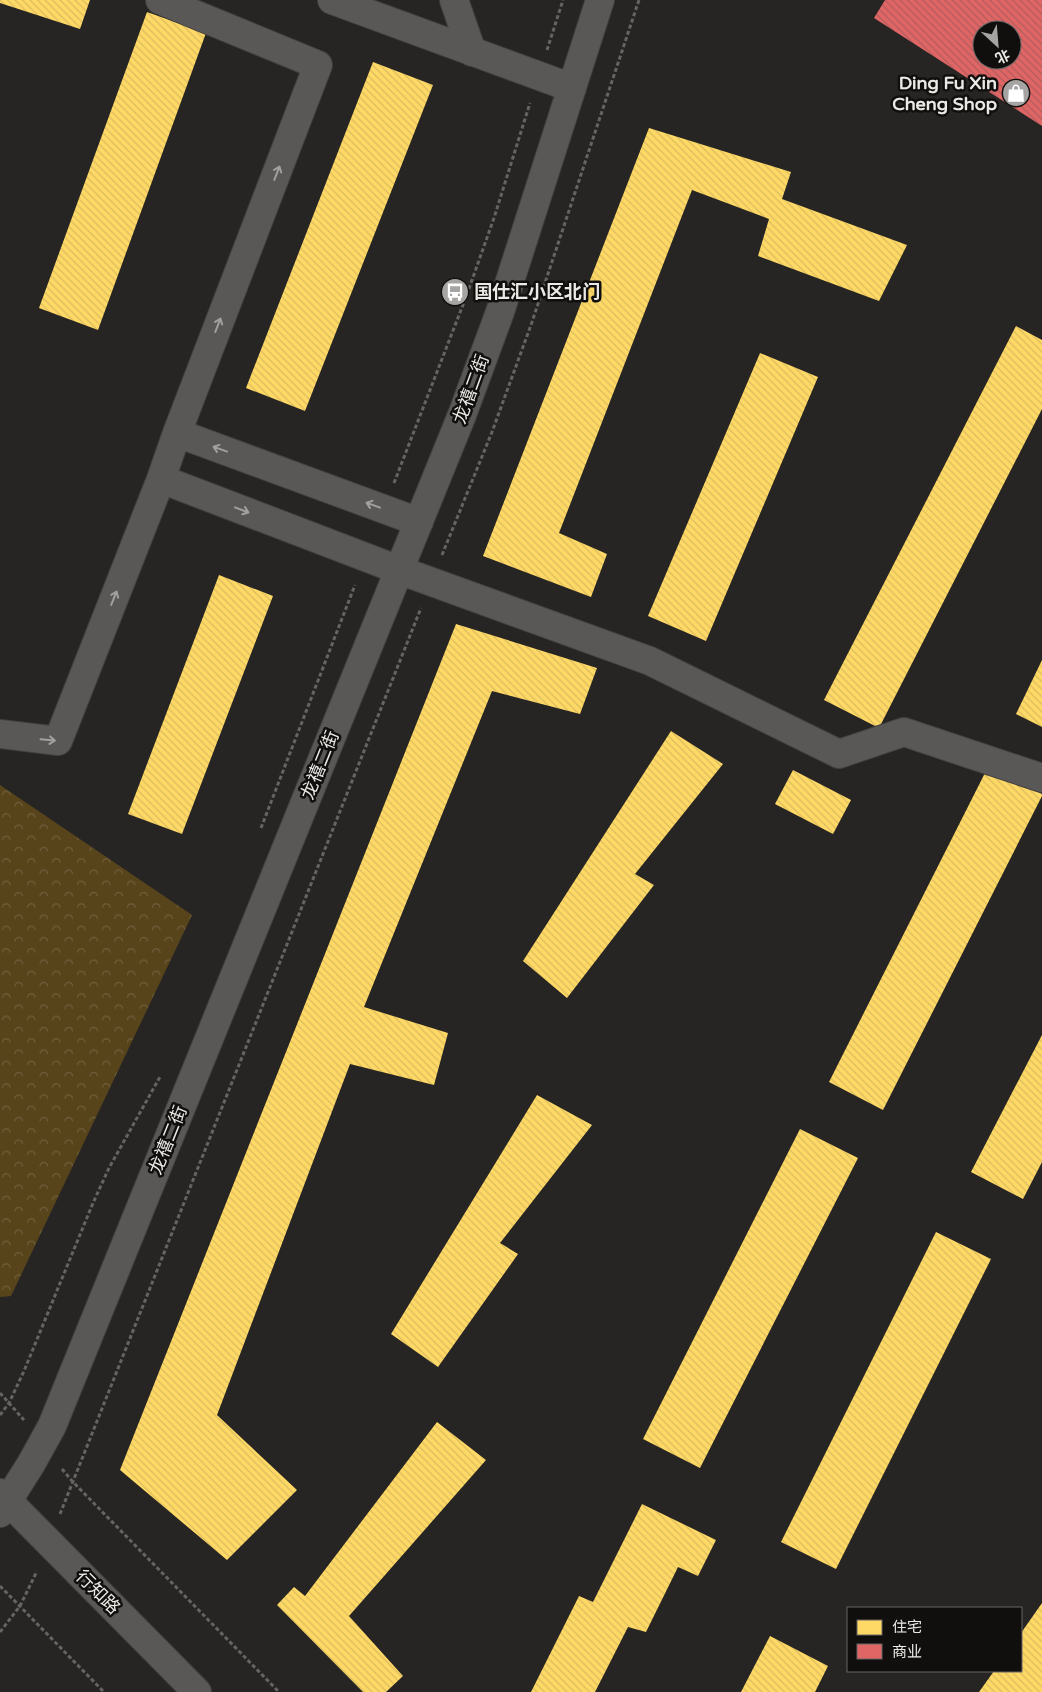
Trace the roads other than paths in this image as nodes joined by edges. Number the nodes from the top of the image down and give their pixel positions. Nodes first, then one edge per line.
1 (160, 0) edge
2 (332, 0) edge
3 (454, 0) edge
4 (600, 0) edge
5 (472, 52) junction
6 (572, 88) junction
7 (177, 433) junction
8 (161, 479) junction
9 (419, 522) junction
10 (399, 570) junction
11 (0, 734) edge
12 (1042, 778) edge
13 (3, 1502) edge
14 (197, 1692) edge

7 -> 1 street
2 - 5 street
3 - 5 street
4 - 6 street, 龙禧二街
5 - 6 street
6 - 9 street, 龙禧二街
7 - 8 street
9 -> 7 street
8 -> 10 street
11 -> 8 street
9 - 10 street, 龙禧二街
10 - 12 street
10 - 13 street, 龙禧二街
13 - 14 street, 行知路

